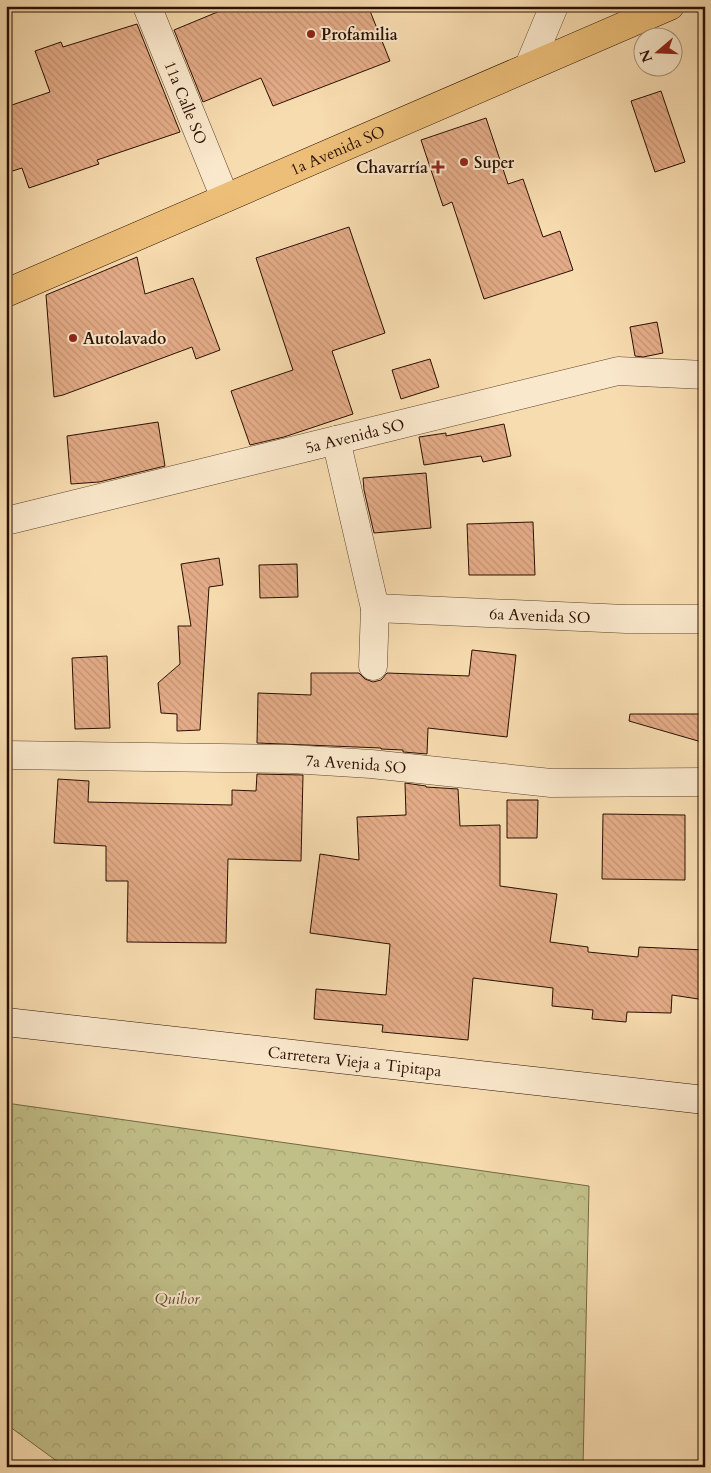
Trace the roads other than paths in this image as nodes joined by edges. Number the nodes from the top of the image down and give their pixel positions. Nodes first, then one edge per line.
1 (147, 6) edge
2 (554, 6) edge
3 (670, 6) edge
4 (529, 66) junction
5 (225, 198) junction
6 (6, 293) edge
7 (705, 375) edge
8 (336, 440) junction
9 (6, 522) edge
10 (375, 608) junction
11 (705, 619) edge
12 (373, 666) dead end
13 (6, 755) edge
14 (705, 782) edge
15 (6, 1022) edge
16 (705, 1100) edge

1 - 5 street, 11a Calle SO
2 - 4 street
3 - 4 highway, 1a Avenida SO
4 - 5 highway, 1a Avenida SO
5 - 6 highway, 1a Avenida SO
7 - 8 street, 5a Avenida SO
8 - 9 street, 5a Avenida SO
8 - 10 street
10 - 11 street, 6a Avenida SO
10 - 12 street
13 - 14 street, 7a Avenida SO
15 - 16 street, Carretera Vieja a Tipitapa

